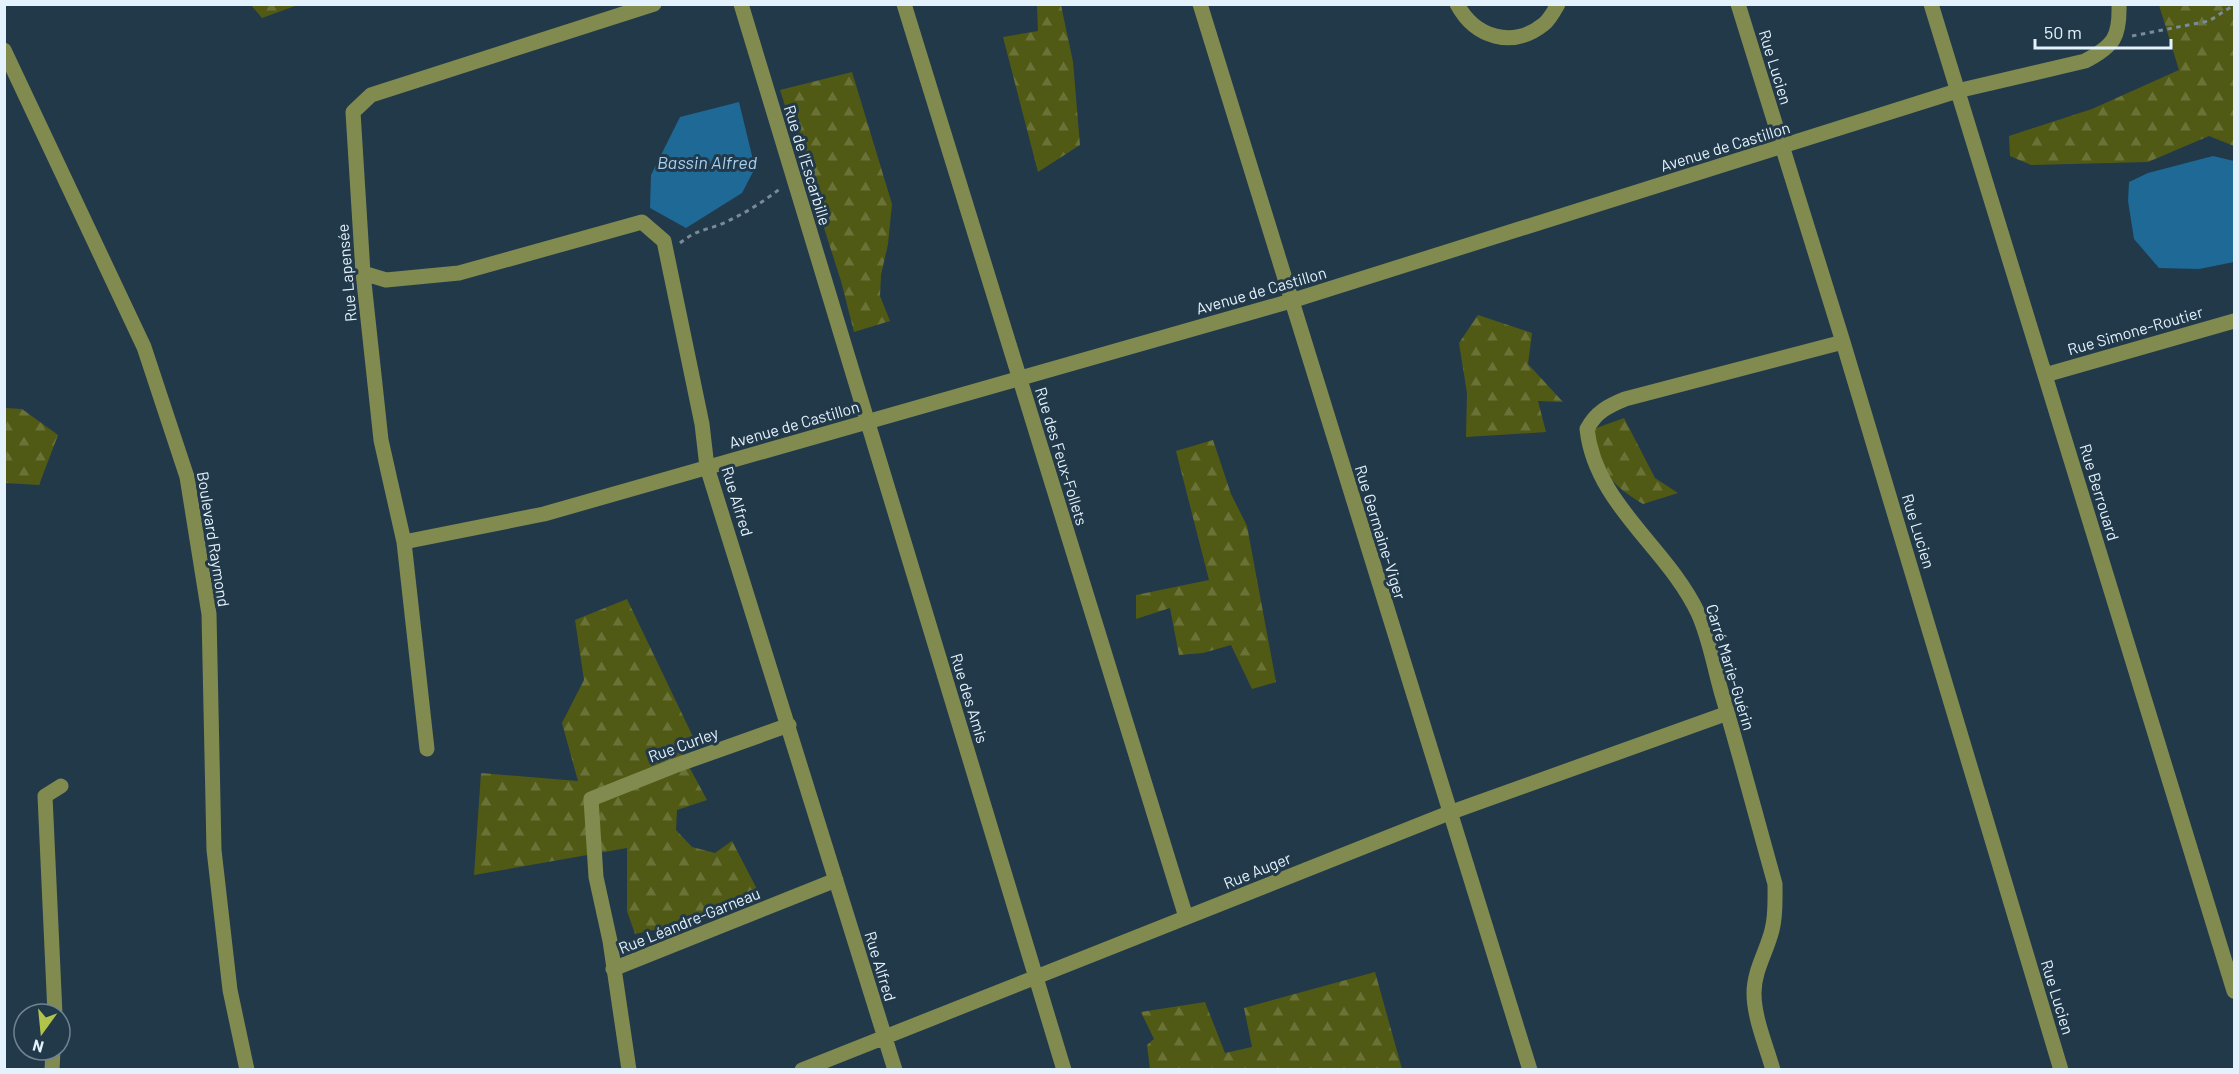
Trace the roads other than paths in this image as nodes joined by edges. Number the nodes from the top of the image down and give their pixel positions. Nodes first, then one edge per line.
1 (654, 4) edge
2 (741, 4) edge
3 (904, 4) edge
4 (1200, 4) edge
5 (1457, 4) edge
6 (1558, 4) edge
7 (1738, 4) edge
8 (1930, 4) edge
9 (2120, 4) edge
10 (4, 50) edge
11 (1957, 91) junction
12 (1781, 147) junction
13 (363, 273) junction
14 (1291, 301) junction
15 (2235, 321) edge
16 (841, 336) joint
17 (1843, 342) junction
18 (2045, 375) junction
19 (1020, 378) junction
20 (867, 421) junction
21 (708, 467) junction
22 (404, 542) junction
23 (1728, 713) junction
24 (789, 725) junction
25 (427, 749) dead end
26 (61, 786) dead end
27 (591, 799) joint
28 (1449, 813) junction
29 (836, 880) junction
30 (1186, 917) junction
31 (613, 969) junction
32 (1036, 977) junction
33 (2235, 991) edge
34 (54, 1002) edge
35 (884, 1037) junction
36 (247, 1070) edge
37 (629, 1070) edge
38 (802, 1070) edge
39 (895, 1070) edge
40 (1064, 1070) edge
41 (1530, 1070) edge
42 (1773, 1070) edge
43 (2061, 1070) edge

1 - 13 street, Rue Lapensée
2 - 16 street, Rue de l'Escarbille
3 - 19 street, Rue des Feux-Follets
4 - 14 street, Rue Germaine-Viger
5 - 6 street
7 - 12 street, Rue Lucien
8 - 11 street, Rue Berrouard
9 - 11 street, Avenue de Castillon
10 - 36 street, Boulevard Raymond
11 - 12 street, Avenue de Castillon
11 - 18 street, Rue Berrouard
12 - 14 street, Avenue de Castillon
12 - 17 street, Rue Lucien
13 - 21 street, Rue Alfred
13 - 22 street, Rue Lapensée
14 - 19 street, Avenue de Castillon
14 - 28 street, Rue Germaine-Viger
15 - 18 street, Rue Simone-Routier
16 - 20 street, Rue des Amis
17 - 23 street, Carré Marie-Guérin
17 - 43 street, Rue Lucien
18 - 33 street, Rue Berrouard
19 - 20 street, Avenue de Castillon
19 - 30 street, Rue des Feux-Follets
20 - 21 street, Avenue de Castillon
20 - 32 street, Rue des Amis
21 - 22 street, Avenue de Castillon
21 - 24 street, Rue Alfred
22 - 25 street, Rue Lapensée
23 - 28 street, Rue Auger
23 - 42 street, Carré Marie-Guérin
24 - 27 street, Rue Curley
24 - 29 street, Rue Alfred
26 - 34 street
27 - 31 street, Rue Léandre-Garneau
28 - 30 street, Rue Auger
28 - 41 street, Rue Germaine-Viger
29 - 31 street, Rue Léandre-Garneau
29 - 35 street, Rue Alfred
30 - 32 street, Rue Auger
31 - 37 street
32 - 35 street, Rue Auger
32 - 40 street, Rue des Amis
35 - 38 street, Rue Auger
35 - 39 street, Rue Alfred

